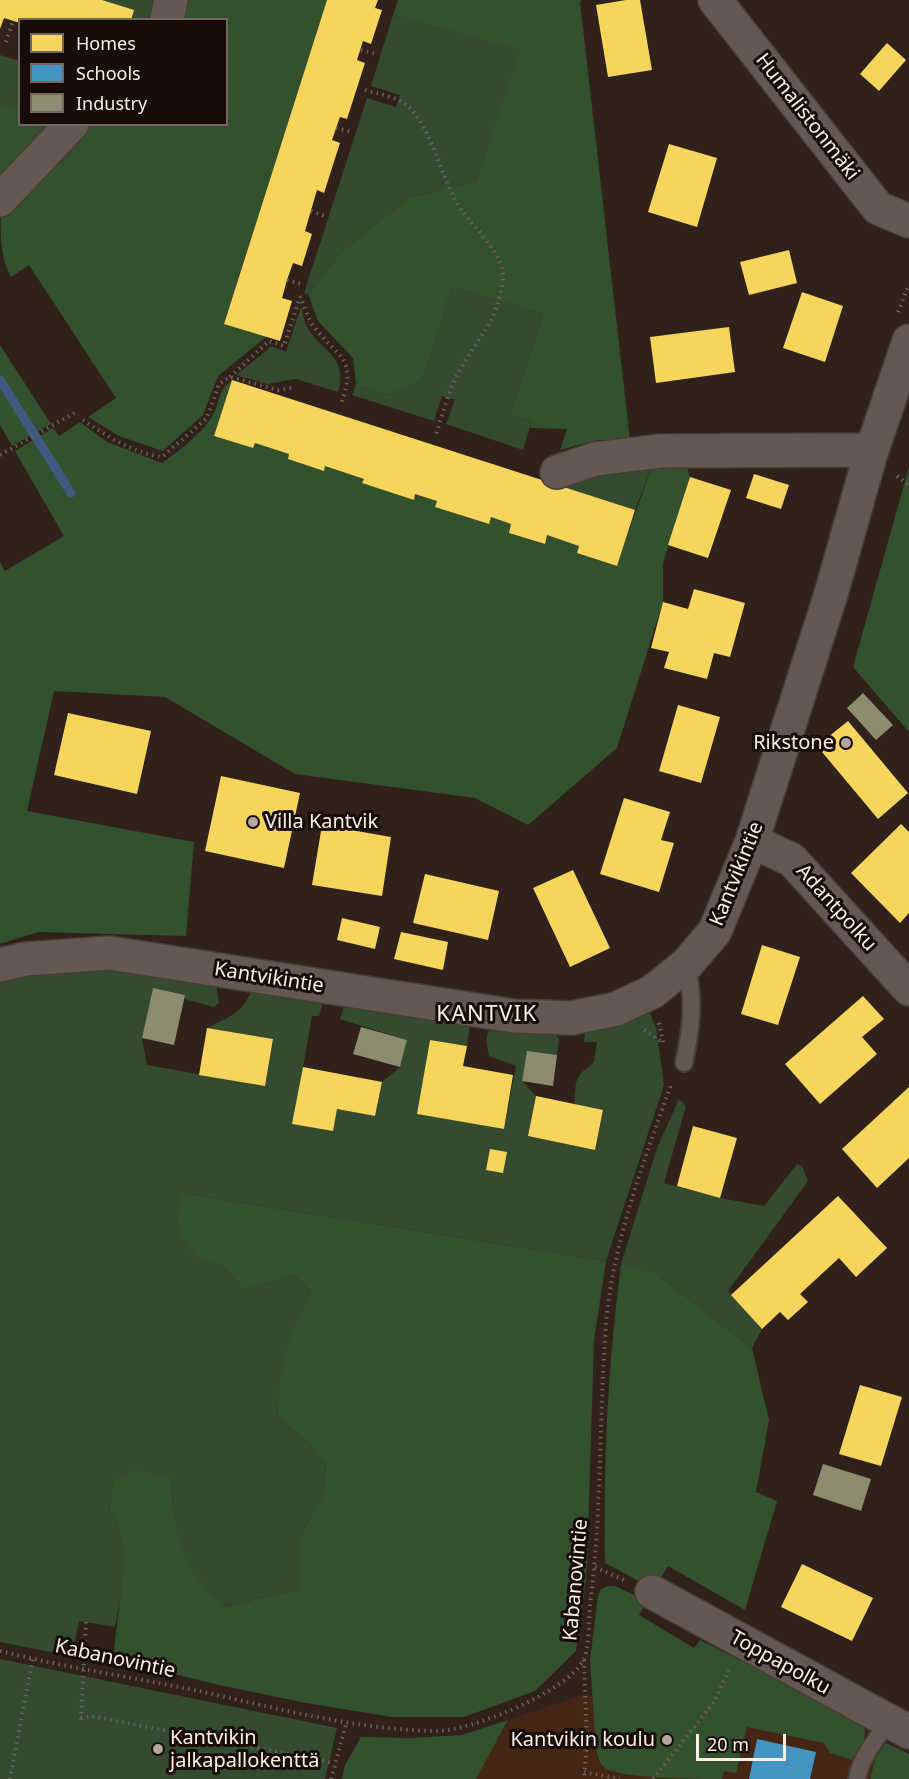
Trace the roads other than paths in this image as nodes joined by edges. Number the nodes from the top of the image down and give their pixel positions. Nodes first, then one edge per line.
1 (171, 0) edge
2 (715, 0) edge
3 (167, 18) edge
4 (70, 126) edge
5 (0, 200) edge
6 (909, 221) edge
7 (902, 329) edge
8 (872, 450) junction
9 (557, 472) dead end
10 (752, 841) junction
11 (687, 964) junction
12 (0, 965) edge
13 (909, 989) edge
14 (684, 1063) dead end
15 (652, 1592) dead end
16 (899, 1727) edge
17 (857, 1779) edge

1 - 3 street
2 - 6 street, Humalistonmäki
4 - 5 street
7 - 8 street, Kantvikintie
8 - 9 street
8 - 10 street, Kantvikintie
10 - 11 street, Kantvikintie
10 - 13 street, Adantpolku
11 - 12 street, Kantvikintie
11 - 14 lane
15 - 16 street, Toppapolku
16 - 17 lane

